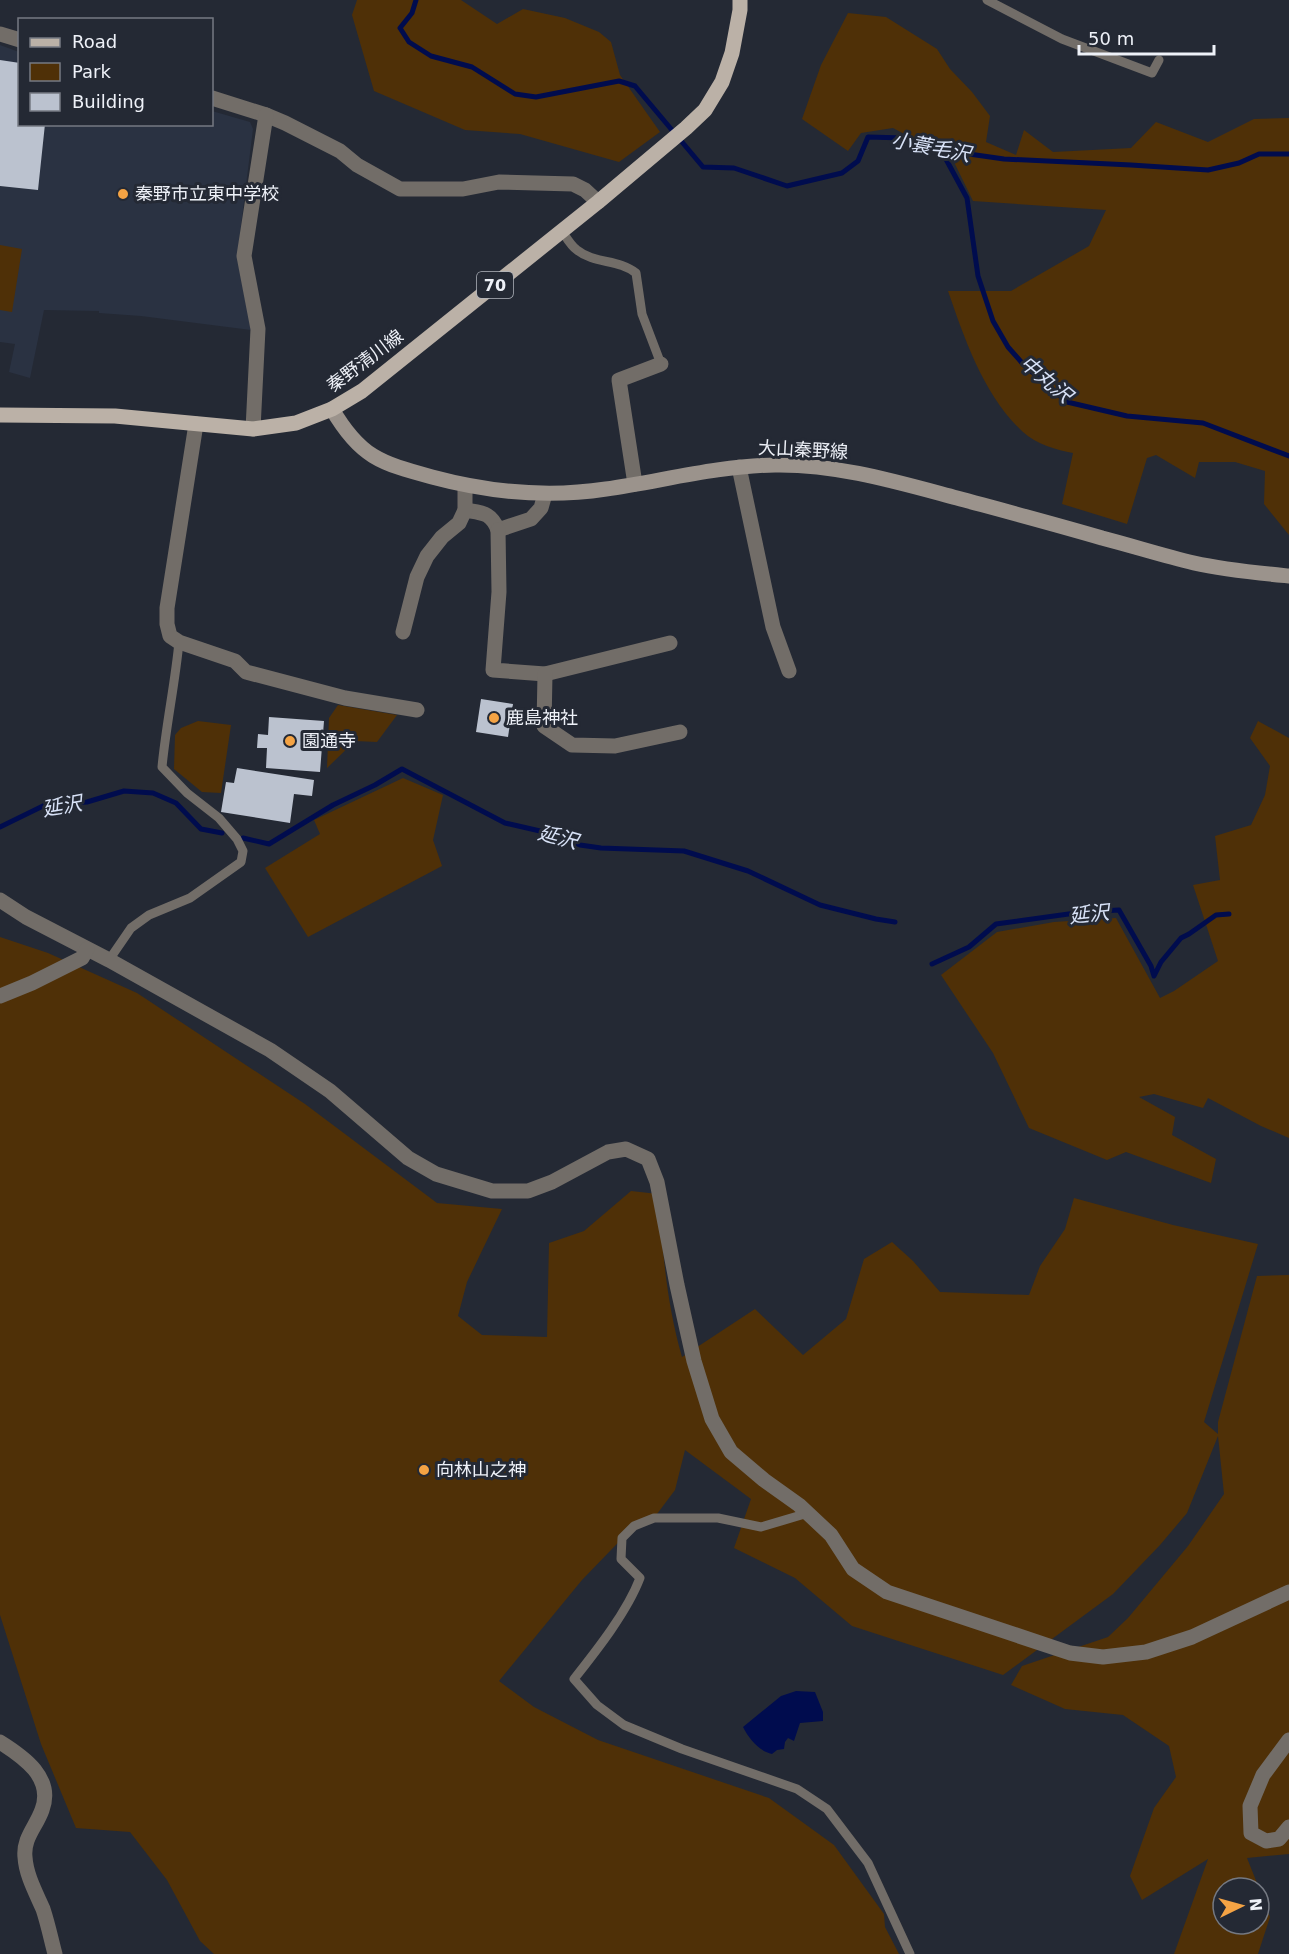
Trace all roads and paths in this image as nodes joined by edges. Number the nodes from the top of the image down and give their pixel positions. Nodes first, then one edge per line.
1 (740, 0) edge
2 (987, 0) edge
3 (0, 34) edge
4 (18, 39) edge
5 (1159, 60) dead end
6 (213, 98) edge
7 (266, 115) junction
8 (598, 202) junction
9 (562, 231) junction
10 (661, 364) joint
11 (332, 409) junction
12 (0, 415) edge
13 (196, 424) junction
14 (253, 429) junction
15 (739, 467) junction
16 (636, 484) junction
17 (465, 486) junction
18 (545, 494) junction
19 (465, 510) junction
20 (498, 530) junction
21 (1289, 576) edge
22 (403, 632) dead end
23 (178, 642) junction
24 (670, 643) dead end
25 (789, 671) dead end
26 (545, 674) junction
27 (417, 710) dead end
28 (680, 732) dead end
29 (0, 900) edge
30 (87, 949) junction
31 (109, 960) junction
32 (0, 996) edge
33 (808, 1513) junction
34 (1289, 1592) edge
35 (1289, 1740) edge
36 (0, 1742) edge
37 (1289, 1827) edge
38 (56, 1954) edge
39 (910, 1954) edge

1 - 8 main road, 秦野清川線 / 70
2 - 5 lane
3 - 4 street
6 - 7 street
7 - 8 street
7 - 14 street
8 - 9 main road, 秦野清川線 / 70
9 - 10 lane
9 - 11 main road, 秦野清川線 / 70
10 - 16 street
11 - 14 main road, 秦野清川線 / 70
11 - 17 main road, 大山秦野線
12 - 13 main road, 秦野清川線 / 70
13 - 14 main road, 秦野清川線 / 70
13 - 23 street
15 - 16 main road, 大山秦野線
15 - 21 main road, 大山秦野線
15 - 25 street
16 - 18 main road, 大山秦野線
17 - 18 main road, 大山秦野線
17 - 19 street
18 - 20 street
19 - 20 street
19 - 22 street
20 - 26 street
23 - 27 street
23 - 31 lane
24 - 26 street
26 - 28 street
29 - 30 street
30 - 31 street
30 - 32 street
31 - 33 street
33 - 34 street
33 - 39 lane
35 - 37 street
36 - 38 street

